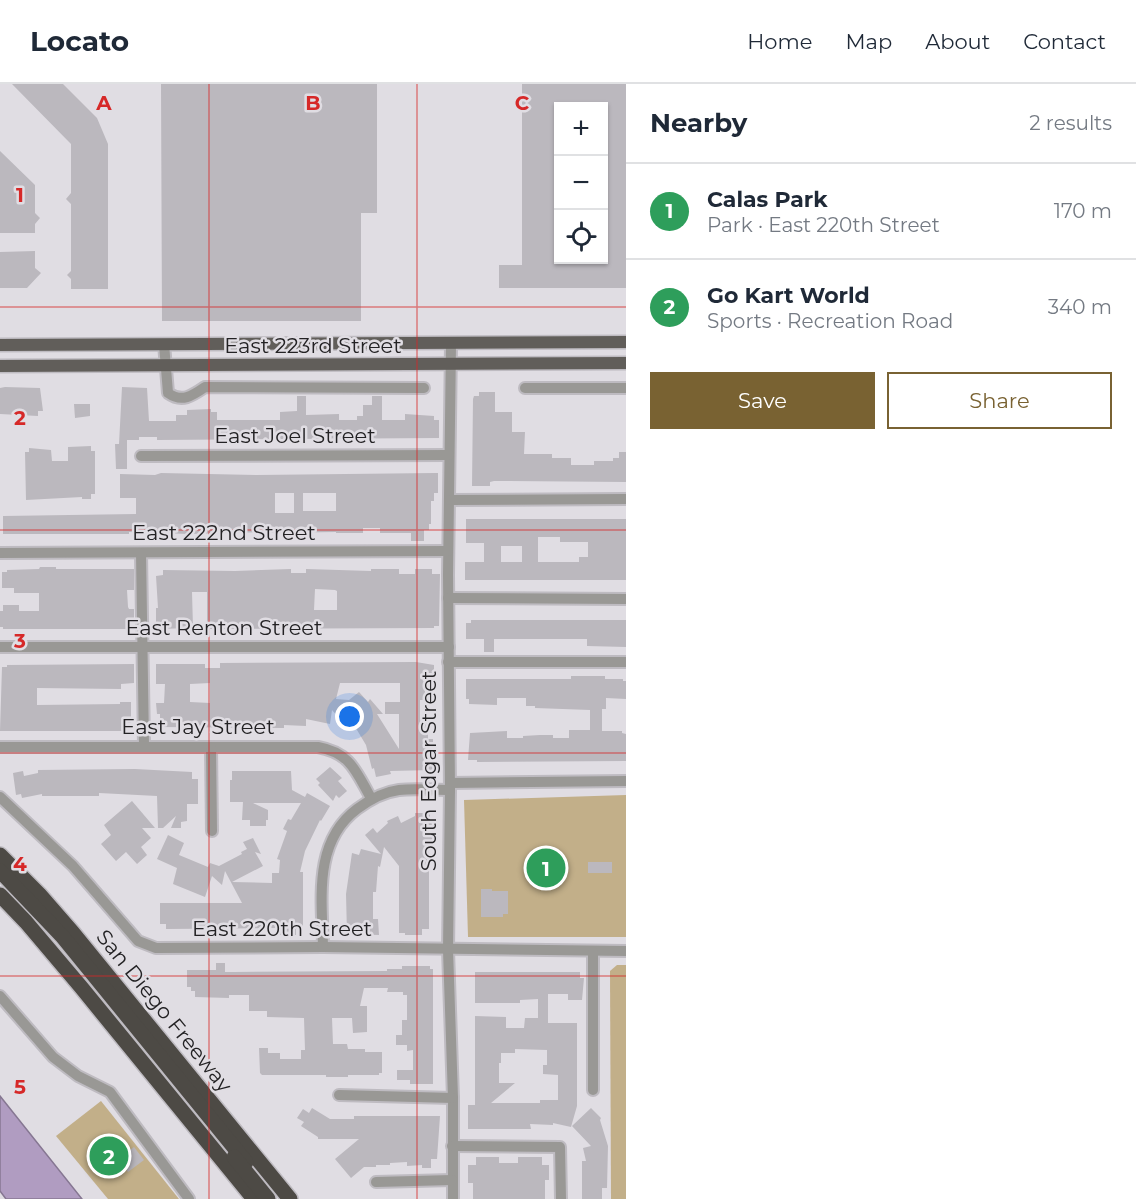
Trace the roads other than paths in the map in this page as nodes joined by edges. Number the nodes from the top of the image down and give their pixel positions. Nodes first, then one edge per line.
1 (626, 342) edge
2 (164, 344) junction
3 (452, 344) junction
4 (0, 345) edge
5 (626, 363) edge
6 (451, 365) junction
7 (0, 366) edge
8 (165, 366) junction
9 (424, 388) dead end
10 (525, 388) dead end
11 (626, 388) edge
12 (449, 455) junction
13 (141, 456) dead end
14 (626, 499) edge
15 (450, 500) junction
16 (448, 551) junction
17 (0, 553) edge
18 (141, 554) junction
19 (448, 598) junction
20 (626, 598) edge
21 (0, 647) edge
22 (142, 647) junction
23 (449, 647) junction
24 (448, 662) junction
25 (626, 662) edge
26 (144, 746) junction
27 (0, 747) edge
28 (211, 747) junction
29 (626, 781) edge
30 (450, 787) junction
31 (0, 797) edge
32 (371, 798) junction
33 (212, 831) dead end
34 (0, 855) edge
35 (0, 871) edge
36 (0, 880) edge
37 (0, 895) edge
38 (323, 947) junction
39 (448, 950) junction
40 (626, 951) edge
41 (593, 952) junction
42 (0, 996) edge
43 (593, 1090) dead end
44 (339, 1095) dead end
45 (453, 1098) junction
46 (452, 1146) junction
47 (452, 1180) junction
48 (376, 1182) dead end
49 (189, 1199) edge
50 (254, 1199) edge
51 (268, 1199) edge
52 (276, 1199) edge
53 (290, 1199) edge
54 (453, 1199) edge
55 (561, 1199) edge

1 - 3 main road, East 223rd Street
2 - 3 main road, East 223rd Street
2 - 4 main road, East 223rd Street
2 - 8 street
3 - 6 street, South Edgar Street
5 - 6 main road, East 223rd Street
6 - 8 main road, East 223rd Street
6 - 12 street, South Edgar Street
7 - 8 main road, East 223rd Street
8 - 9 street
10 - 11 street
12 - 13 street, East Joel Street
12 - 15 street, South Edgar Street
14 - 15 street
15 - 16 street, South Edgar Street
16 - 18 street, East 222nd Street
16 - 19 street, South Edgar Street
17 - 18 street, East 222nd Street
18 - 22 street
19 - 20 street
19 - 23 street, South Edgar Street
21 - 22 street, East Renton Street
22 - 23 street, East Renton Street
22 - 26 street
23 - 24 street, South Edgar Street
24 - 25 street
24 - 30 street, South Edgar Street
26 - 27 street, East Jay Street
26 - 28 street, East Jay Street
28 - 32 street, East Jay Street
28 - 33 street
29 - 30 street
30 - 32 street
30 - 39 street, South Edgar Street
31 - 38 street, East 220th Street
32 - 38 street
34 - 53 highway, San Diego Freeway
35 - 52 highway
36 - 51 highway
37 - 50 highway
38 - 39 street, East 220th Street
39 - 41 street, East 220th Street
39 - 45 street, South Edgar Street
40 - 41 street, East 220th Street
41 - 43 street
42 - 49 street
44 - 45 street
45 - 46 street, South Edgar Street
46 - 47 street, South Edgar Street
46 - 55 street
47 - 48 street
47 - 54 street, South Edgar Street

